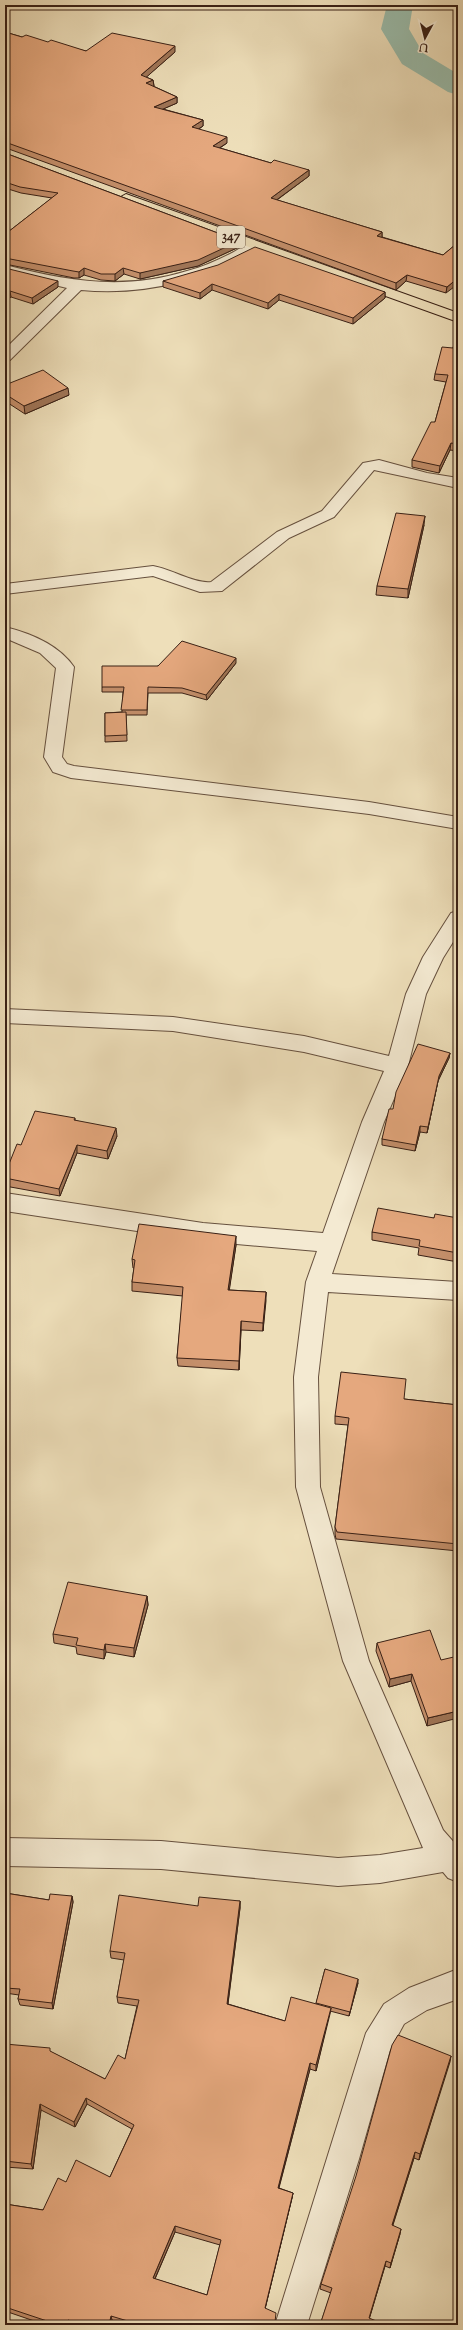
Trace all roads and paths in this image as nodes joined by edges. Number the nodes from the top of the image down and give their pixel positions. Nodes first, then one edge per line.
1 (113, 193) edge
2 (254, 246) junction
3 (5, 269) edge
4 (77, 286) junction
5 (458, 318) edge
6 (5, 357) edge
7 (458, 483) edge
8 (5, 589) edge
9 (5, 632) edge
10 (458, 823) edge
11 (458, 918) edge
12 (5, 1016) edge
13 (397, 1066) junction
14 (5, 1202) edge
15 (332, 1244) junction
16 (318, 1282) junction
17 (458, 1291) edge
18 (5, 1852) edge
19 (453, 1862) edge
20 (458, 1984) edge
21 (291, 2325) edge

1 - 2 main road, 347
2 - 4 street
2 - 5 main road, 347
3 - 4 street
4 - 6 street
7 - 8 street
9 - 10 street
11 - 13 street
12 - 13 street
13 - 15 street
14 - 15 street
15 - 16 street
16 - 17 street
16 - 19 street
18 - 19 street
20 - 21 street

